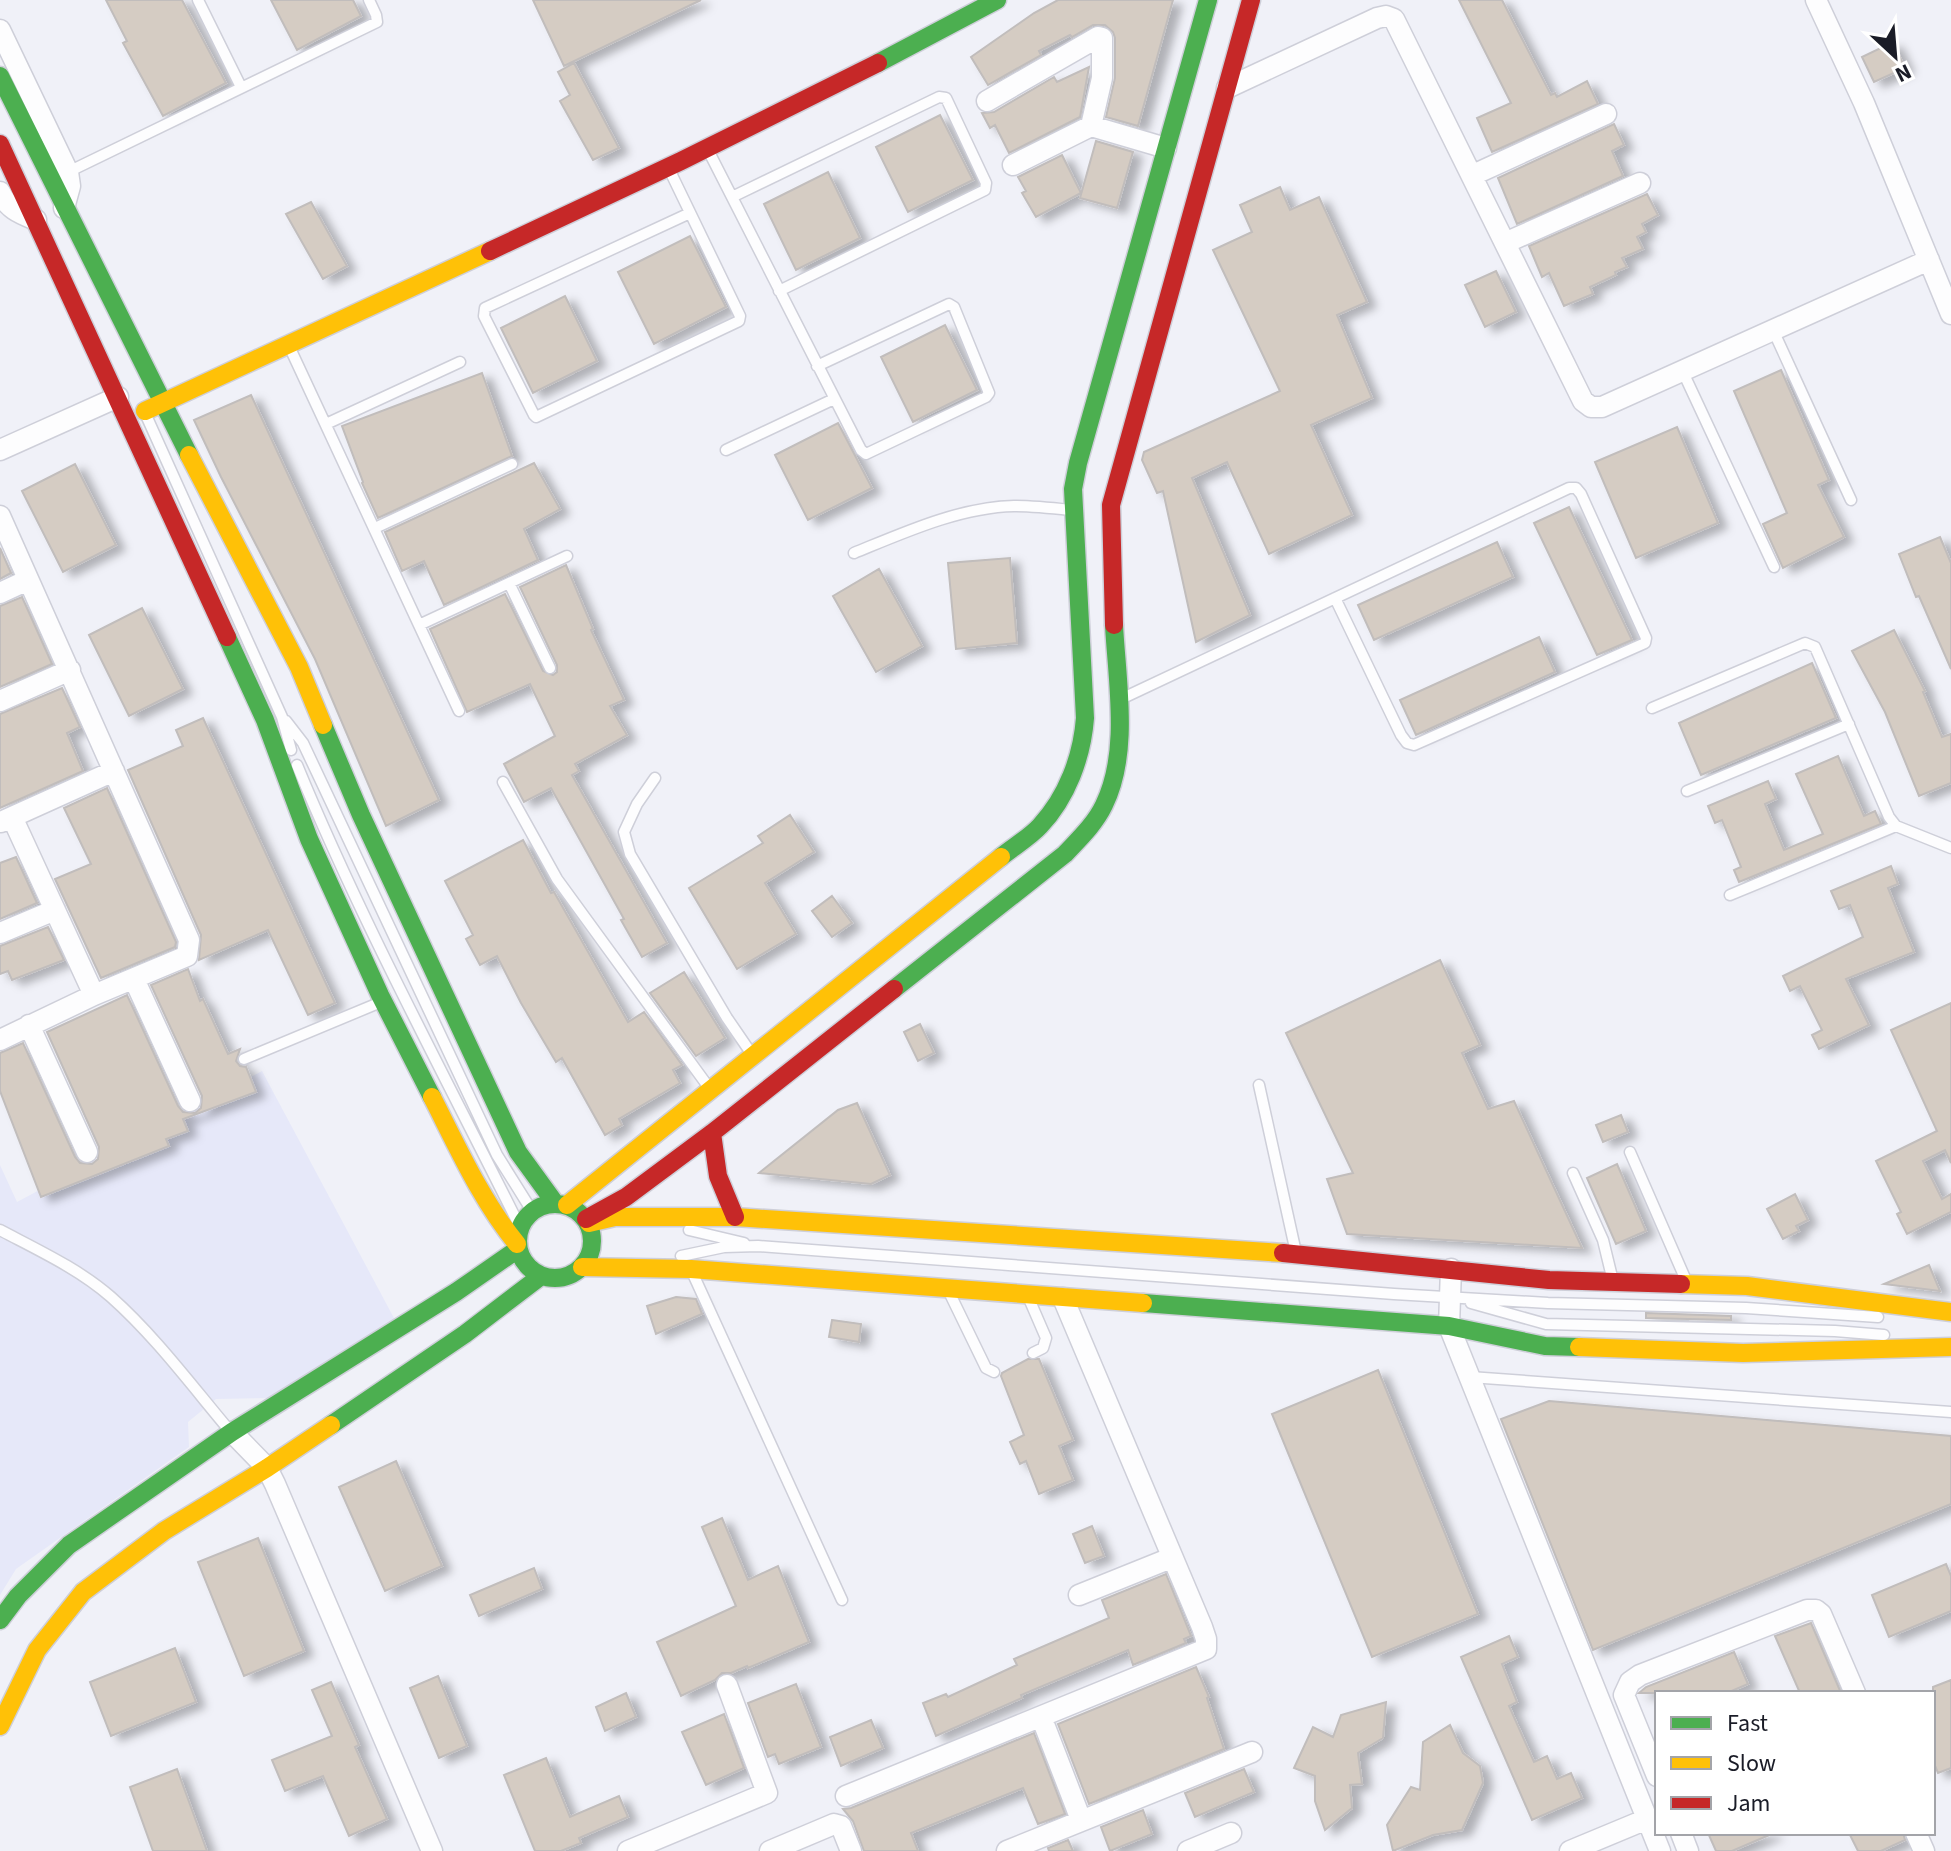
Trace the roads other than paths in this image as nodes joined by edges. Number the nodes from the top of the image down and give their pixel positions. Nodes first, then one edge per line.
1 (198, 0) edge
2 (369, 0) edge
3 (997, 0) edge
4 (1208, 0) edge
5 (1251, 0) edge
6 (1816, 0) edge
7 (961, 9) edge
8 (0, 30) edge
9 (0, 76) edge
10 (241, 87) junction
11 (1227, 88) junction
12 (987, 101) dead end
13 (1606, 114) dead end
14 (1091, 126) junction
15 (0, 144) edge
16 (706, 147) junction
17 (1166, 148) junction
18 (1013, 165) dead end
19 (668, 166) junction
20 (68, 172) junction
21 (1473, 175) junction
22 (1640, 183) dead end
23 (0, 192) edge
24 (732, 197) junction
25 (64, 208) junction
26 (690, 213) junction
27 (36, 220) junction
28 (1505, 243) junction
29 (1929, 260) junction
30 (779, 291) junction
31 (1951, 314) edge
32 (1773, 330) junction
33 (288, 345) junction
34 (460, 362) dead end
35 (817, 366) junction
36 (1682, 370) junction
37 (118, 397) junction
38 (834, 399) junction
39 (162, 403) junction
40 (136, 415) junction
41 (326, 424) junction
42 (0, 450) edge
43 (726, 450) dead end
44 (512, 464) dead end
45 (1851, 500) dead end
46 (1072, 510) junction
47 (0, 516) edge
48 (375, 528) junction
49 (854, 553) dead end
50 (567, 556) dead end
51 (1774, 567) dead end
52 (28, 580) junction
53 (509, 583) junction
54 (0, 593) edge
55 (1335, 598) junction
56 (419, 625) junction
57 (550, 668) dead end
58 (70, 670) junction
59 (0, 701) edge
60 (1117, 701) junction
61 (1652, 708) dead end
62 (459, 711) dead end
63 (282, 717) junction
64 (1849, 724) junction
65 (114, 771) junction
66 (655, 778) dead end
67 (503, 782) dead end
68 (1687, 791) dead end
69 (6, 820) edge
70 (1896, 826) junction
71 (1951, 848) edge
72 (1730, 895) dead end
73 (55, 910) junction
74 (0, 933) edge
75 (134, 979) junction
76 (94, 995) junction
77 (383, 1001) junction
78 (798, 1021) junction
79 (29, 1025) junction
80 (0, 1040) edge
81 (819, 1049) junction
82 (754, 1057) junction
83 (244, 1059) dead end
84 (1259, 1085) dead end
85 (712, 1090) junction
86 (190, 1101) dead end
87 (712, 1133) junction
88 (87, 1152) dead end
89 (1630, 1152) dead end
90 (1573, 1173) dead end
91 (561, 1204) junction
92 (630, 1217) junction
93 (735, 1217) junction
94 (588, 1221) junction
95 (0, 1230) edge
96 (522, 1233) junction
97 (758, 1246) junction
98 (1297, 1254) junction
99 (637, 1266) junction
100 (582, 1267) junction
101 (691, 1269) junction
102 (1451, 1269) junction
103 (541, 1276) junction
104 (1613, 1282) junction
105 (1687, 1285) junction
106 (948, 1289) junction
107 (1028, 1295) junction
108 (1450, 1297) junction
109 (1063, 1298) junction
110 (1951, 1302) edge
111 (1931, 1308) junction
112 (1951, 1312) edge
113 (1449, 1326) junction
114 (1930, 1346) junction
115 (1951, 1347) edge
116 (1033, 1353) dead end
117 (1951, 1364) edge
118 (994, 1372) dead end
119 (1468, 1377) junction
120 (1951, 1412) edge
121 (232, 1432) junction
122 (267, 1468) junction
123 (1171, 1558) junction
124 (1079, 1595) dead end
125 (842, 1600) dead end
126 (0, 1620) edge
127 (727, 1685) dead end
128 (1854, 1691) edge
129 (1042, 1719) junction
130 (0, 1726) edge
131 (1252, 1752) dead end
132 (1655, 1771) edge
133 (846, 1796) dead end
134 (1647, 1819) junction
135 (1081, 1820) junction
136 (1231, 1833) dead end
137 (432, 1851) edge
138 (628, 1851) edge
139 (770, 1851) edge
140 (851, 1851) edge
141 (1007, 1851) edge
142 (1188, 1851) edge
143 (1570, 1851) edge
144 (1660, 1851) edge

1 - 10 lane
2 - 10 lane
3 - 7 main road
4 - 17 main road
5 - 11 main road
6 - 29 street
7 - 16 main road
8 - 20 street
9 - 25 main road
10 - 20 lane
11 - 21 street
11 - 60 main road
12 - 14 street
13 - 21 street
14 - 17 street
14 - 18 street
15 - 27 main road
16 - 19 main road
16 - 24 lane
17 - 46 main road
19 - 26 lane
19 - 33 main road
20 - 25 street
21 - 28 street
22 - 28 street
23 - 27 street
24 - 30 lane
24 - 30 lane
25 - 39 main road
26 - 26 lane
27 - 37 main road
28 - 36 street
29 - 31 street
29 - 32 street
30 - 35 lane
32 - 36 street
32 - 45 lane
33 - 39 main road
33 - 41 lane
34 - 41 lane
35 - 38 lane
35 - 38 lane
36 - 51 lane
37 - 40 main road
37 - 42 street
38 - 43 lane
39 - 40 main road
39 - 91 main road
40 - 63 lane
40 - 77 main road
41 - 48 lane
44 - 48 lane
46 - 49 lane
46 - 78 main road
47 - 52 street
48 - 56 lane
50 - 53 lane
52 - 54 street
52 - 58 street
53 - 56 lane
53 - 57 lane
55 - 55 lane
55 - 60 lane
56 - 62 lane
58 - 59 street
58 - 65 street
60 - 81 main road
61 - 64 lane
63 - 96 lane
63 - 96 lane
64 - 68 lane
64 - 70 lane
65 - 69 street
65 - 75 street
66 - 82 lane
67 - 85 lane
69 - 73 street
70 - 71 lane
70 - 72 lane
73 - 74 street
73 - 76 street
75 - 76 street
75 - 86 street
76 - 79 street
77 - 83 lane
77 - 96 main road
78 - 81 main road
78 - 82 main road
79 - 80 street
79 - 88 street
81 - 87 main road
82 - 85 main road
84 - 98 lane
85 - 91 main road
87 - 93 main road
87 - 94 main road
89 - 105 lane
90 - 104 lane
91 - 94 main road
91 - 96 main road
92 - 93 main road
92 - 94 main road
92 - 97 lane
93 - 98 main road
94 - 100 main road
95 - 121 lane
96 - 103 main road
96 - 121 main road
97 - 99 lane
97 - 108 lane
98 - 102 main road
99 - 100 main road
99 - 101 main road
100 - 103 main road
101 - 106 main road
101 - 125 lane
102 - 104 main road
102 - 108 street
103 - 122 main road
104 - 105 main road
105 - 111 main road
106 - 107 main road
106 - 118 lane
107 - 109 main road
107 - 116 lane
108 - 111 lane
108 - 113 street
108 - 114 lane
109 - 113 main road
109 - 123 street
110 - 111 main road
111 - 112 main road
113 - 114 main road
113 - 119 street
114 - 115 main road
114 - 117 main road
119 - 120 lane
119 - 134 street
121 - 122 street
121 - 126 main road
122 - 130 main road
122 - 137 street
123 - 124 street
123 - 129 street
127 - 138 street
128 - 132 street
129 - 133 street
129 - 135 street
131 - 135 street
134 - 143 street
134 - 144 street
135 - 141 street
136 - 142 street
139 - 140 street

